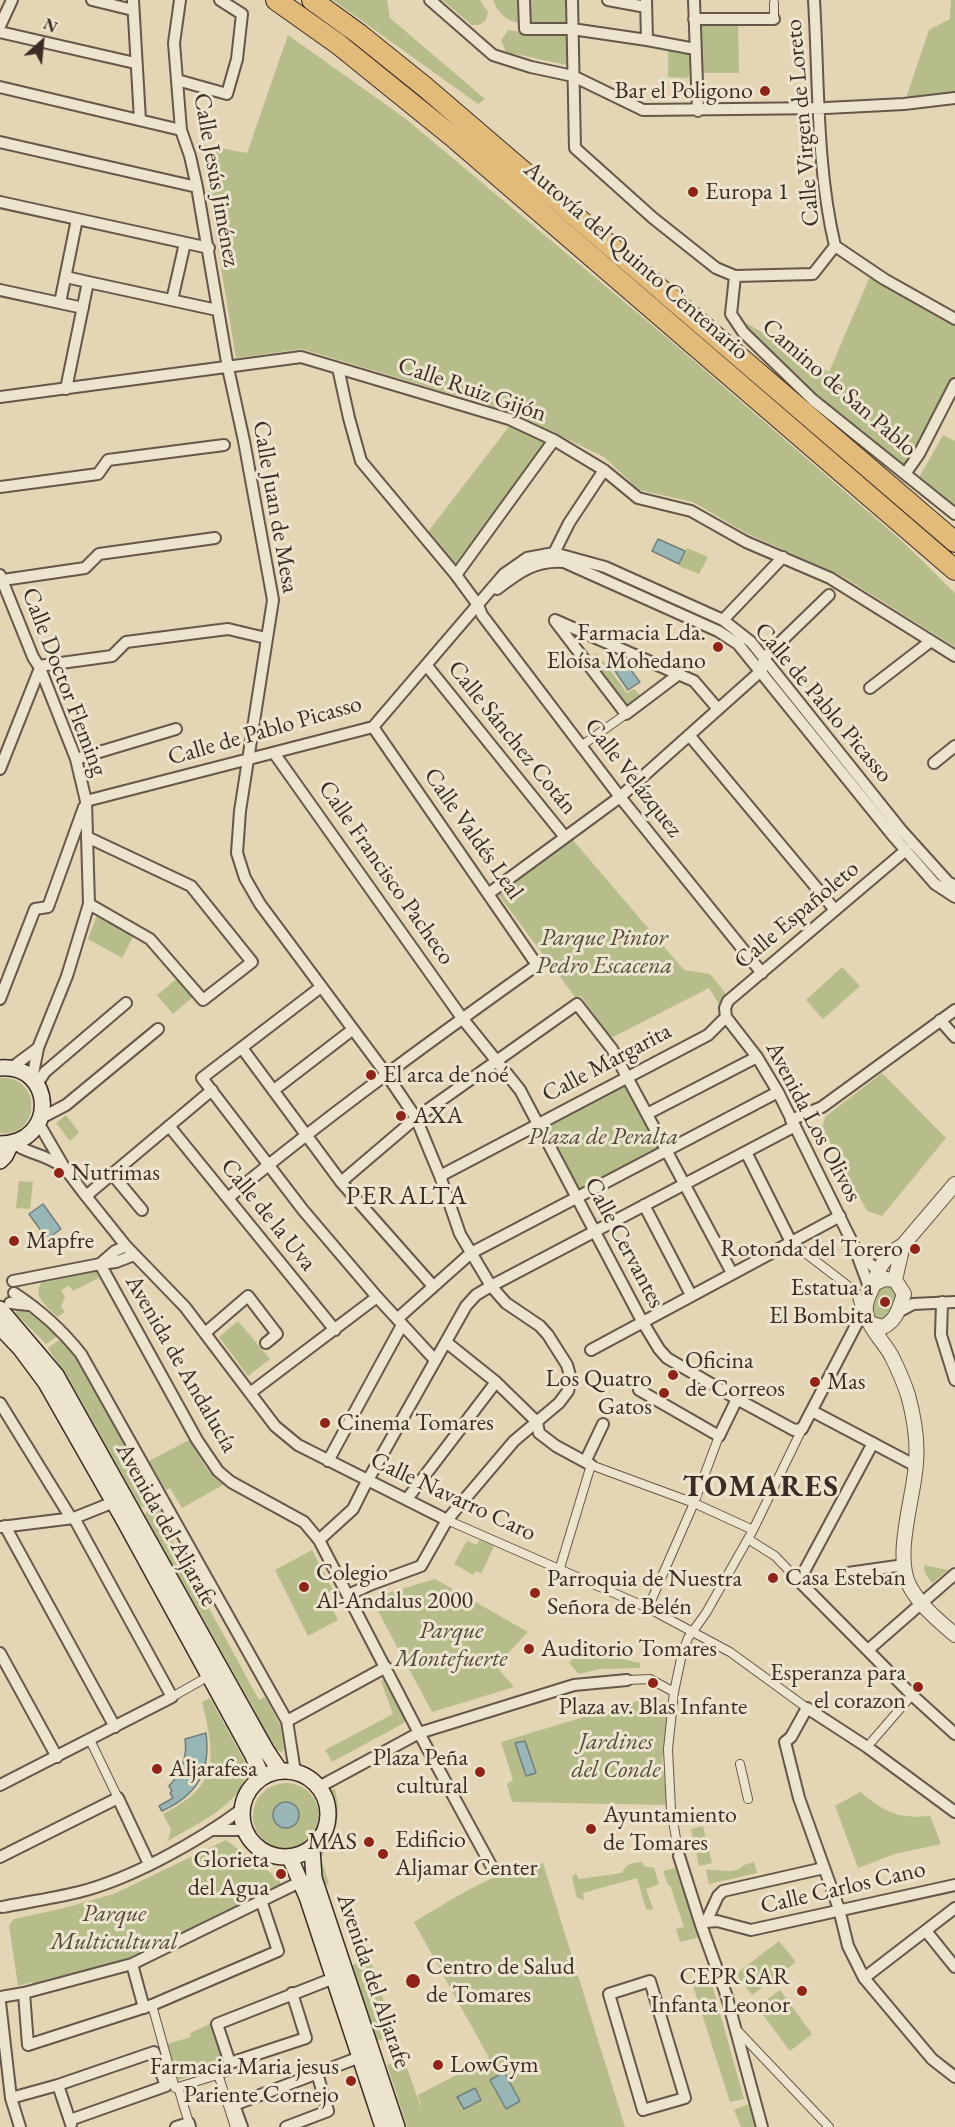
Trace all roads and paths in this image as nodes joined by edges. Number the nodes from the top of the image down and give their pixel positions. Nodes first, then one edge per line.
1 (12, 0) edge
2 (92, 0) edge
3 (180, 0) edge
4 (220, 0) edge
5 (276, 0) edge
6 (312, 0) edge
7 (429, 0) edge
8 (524, 0) edge
9 (572, 0) edge
10 (608, 0) edge
11 (694, 0) edge
12 (814, 0) edge
13 (774, 3) dead end
14 (646, 4) edge
15 (133, 5) edge
16 (694, 19) junction
17 (774, 19) joint
18 (0, 26) edge
19 (572, 29) junction
20 (0, 32) edge
21 (647, 39) junction
22 (694, 49) junction
23 (135, 63) junction
24 (573, 76) junction
25 (177, 80) junction
26 (0, 87) edge
27 (955, 98) edge
28 (819, 108) junction
29 (698, 111) junction
30 (140, 120) junction
31 (181, 130) junction
32 (0, 142) edge
33 (197, 187) junction
34 (0, 202) edge
35 (77, 219) junction
36 (185, 243) junction
37 (835, 246) junction
38 (209, 248) junction
39 (735, 276) junction
40 (66, 277) junction
41 (88, 282) junction
42 (0, 290) edge
43 (172, 300) junction
44 (60, 303) junction
45 (83, 309) junction
46 (218, 310) junction
47 (955, 319) edge
48 (228, 368) junction
49 (338, 368) junction
50 (955, 384) edge
51 (67, 385) junction
52 (0, 390) edge
53 (0, 397) edge
54 (554, 440) junction
55 (224, 445) dead end
56 (604, 470) junction
57 (905, 474) junction
58 (0, 487) edge
59 (955, 514) edge
60 (950, 537) edge
61 (215, 538) dead end
62 (555, 553) junction
63 (783, 557) junction
64 (955, 570) edge
65 (456, 575) junction
66 (2, 577) edge
67 (830, 578) junction
68 (854, 594) junction
69 (829, 595) junction
70 (478, 605) junction
71 (723, 620) junction
72 (266, 638) junction
73 (930, 641) junction
74 (955, 656) edge
75 (764, 658) junction
76 (427, 666) junction
77 (39, 667) junction
78 (762, 670) junction
79 (679, 674) junction
80 (870, 688) dead end
81 (718, 709) junction
82 (626, 714) junction
83 (373, 727) junction
84 (176, 729) dead end
85 (689, 735) junction
86 (581, 746) junction
87 (955, 746) edge
88 (274, 753) junction
89 (75, 759) junction
90 (249, 760) junction
91 (934, 763) dead end
92 (0, 769) edge
93 (620, 797) junction
94 (86, 801) junction
95 (87, 837) junction
96 (565, 837) junction
97 (906, 850) junction
98 (955, 886) edge
99 (488, 894) junction
100 (955, 897) edge
101 (89, 904) junction
102 (835, 910) junction
103 (762, 973) junction
104 (321, 987) junction
105 (0, 999) edge
106 (126, 1003) dead end
107 (955, 1010) edge
108 (726, 1017) junction
109 (462, 1018) junction
110 (940, 1020) junction
111 (158, 1029) dead end
112 (352, 1030) junction
113 (955, 1037) edge
114 (38, 1048) junction
115 (242, 1048) junction
116 (757, 1057) junction
117 (496, 1061) junction
118 (3, 1067) edge
119 (387, 1076) junction
120 (627, 1076) junction
121 (34, 1082) junction
122 (212, 1090) junction
123 (274, 1090) junction
124 (778, 1092) junction
125 (647, 1114) junction
126 (416, 1118) junction
127 (40, 1120) junction
128 (793, 1123) junction
129 (538, 1124) junction
130 (169, 1126) junction
131 (307, 1136) junction
132 (8, 1144) edge
133 (667, 1151) junction
134 (746, 1152) junction
135 (0, 1161) edge
136 (269, 1165) junction
137 (64, 1167) junction
138 (112, 1174) junction
139 (440, 1176) junction
140 (341, 1182) junction
141 (684, 1184) junction
142 (955, 1184) edge
143 (86, 1196) junction
144 (228, 1198) junction
145 (577, 1198) junction
146 (644, 1205) junction
147 (142, 1210) dead end
148 (840, 1216) junction
149 (594, 1231) junction
150 (791, 1242) junction
151 (903, 1245) junction
152 (126, 1246) junction
153 (856, 1250) junction
154 (471, 1253) junction
155 (134, 1254) junction
156 (100, 1264) junction
157 (732, 1273) junction
158 (881, 1281) junction
159 (433, 1286) junction
160 (491, 1286) junction
161 (904, 1294) junction
162 (691, 1295) junction
163 (9, 1297) edge
164 (377, 1297) junction
165 (926, 1302) junction
166 (942, 1302) junction
167 (955, 1302) edge
168 (863, 1309) junction
169 (897, 1314) junction
170 (642, 1321) junction
171 (400, 1322) junction
172 (872, 1324) junction
173 (0, 1327) edge
174 (335, 1330) junction
175 (205, 1333) junction
176 (446, 1342) junction
177 (266, 1343) dead end
178 (591, 1350) dead end
179 (892, 1356) junction
180 (435, 1360) junction
181 (955, 1380) edge
182 (496, 1382) junction
183 (639, 1390) dead end
184 (250, 1393) junction
185 (737, 1399) junction
186 (0, 1403) edge
187 (812, 1411) junction
188 (537, 1422) junction
189 (603, 1424) dead end
190 (802, 1429) junction
191 (720, 1436) junction
192 (873, 1443) junction
193 (328, 1461) junction
194 (588, 1463) junction
195 (916, 1466) junction
196 (369, 1481) junction
197 (407, 1499) junction
198 (114, 1502) junction
199 (694, 1503) junction
200 (73, 1518) junction
201 (447, 1520) junction
202 (2, 1527) edge
203 (753, 1530) junction
204 (748, 1539) junction
205 (319, 1540) junction
206 (904, 1565) junction
207 (559, 1571) junction
208 (841, 1574) dead end
209 (955, 1574) edge
210 (799, 1581) junction
211 (348, 1595) junction
212 (920, 1604) junction
213 (648, 1608) junction
214 (693, 1633) junction
215 (955, 1635) edge
216 (868, 1650) junction
217 (0, 1653) edge
218 (386, 1667) junction
219 (209, 1676) junction
220 (627, 1680) joint
221 (674, 1692) junction
222 (912, 1695) junction
223 (172, 1697) junction
224 (807, 1708) junction
225 (287, 1721) junction
226 (115, 1727) junction
227 (419, 1732) junction
228 (955, 1734) edge
229 (90, 1740) junction
230 (867, 1747) junction
231 (57, 1757) junction
232 (740, 1764) dead end
233 (288, 1772) junction
234 (262, 1777) junction
235 (0, 1785) edge
236 (319, 1787) junction
237 (118, 1798) junction
238 (748, 1799) dead end
239 (242, 1809) junction
240 (955, 1812) edge
241 (214, 1830) junction
242 (244, 1830) junction
243 (312, 1849) junction
244 (679, 1856) joint
245 (0, 1857) edge
246 (290, 1858) junction
247 (149, 1864) junction
248 (824, 1868) junction
249 (493, 1869) dead end
250 (302, 1881) junction
251 (955, 1884) edge
252 (261, 1900) junction
253 (955, 1908) edge
254 (1, 1909) edge
255 (839, 1909) junction
256 (704, 1924) junction
257 (926, 1931) junction
258 (132, 1964) junction
259 (955, 1967) edge
260 (334, 1978) junction
261 (864, 1978) junction
262 (24, 1993) junction
263 (292, 1993) junction
264 (609, 1994) joint
265 (0, 1997) edge
266 (0, 2002) edge
267 (148, 2007) junction
268 (735, 2028) junction
269 (360, 2057) junction
270 (230, 2063) junction
271 (317, 2073) junction
272 (218, 2074) junction
273 (955, 2077) edge
274 (58, 2085) junction
275 (178, 2087) junction
276 (11, 2098) junction
277 (71, 2124) edge
278 (189, 2125) edge
279 (20, 2127) edge
280 (176, 2127) edge
281 (235, 2127) edge
282 (242, 2127) edge
283 (286, 2127) edge
284 (383, 2127) edge
285 (398, 2127) edge
286 (762, 2127) edge
287 (829, 2127) edge

1 - 18 street
2 - 15 street
3 - 25 street, Calle Jesús Jiménez
4 - 25 street
5 - 64 highway, Autovía del Quinto Centenario
6 - 60 highway, Autovía del Quinto Centenario
7 - 24 street
8 - 19 street
9 - 19 street
10 - 14 street
11 - 16 street
12 - 28 street, Calle Virgen de Loreto
13 - 17 street
14 - 21 street
15 - 23 street
16 - 17 street
16 - 22 street
19 - 21 street
19 - 24 street
20 - 23 street
21 - 22 street
22 - 29 street
23 - 30 street
24 - 29 street
24 - 39 street
25 - 31 street, Calle Jesús Jiménez
26 - 30 street
27 - 28 street
28 - 29 street
28 - 37 street, Calle Virgen de Loreto
30 - 31 street
31 - 33 street, Calle Jesús Jiménez
32 - 33 street
33 - 38 street, Calle Jesús Jiménez
34 - 35 street
35 - 36 street
35 - 40 street
36 - 38 street
36 - 43 street
37 - 39 street
37 - 47 street, Calle Virgen de Loreto
38 - 46 street, Calle Jesús Jiménez
39 - 57 street, Camino de San Pablo
40 - 41 street
40 - 44 street
41 - 43 street
41 - 45 street
42 - 44 street
43 - 46 street
44 - 45 street
45 - 51 street
46 - 48 street, Calle Jesús Jiménez
48 - 49 street, Calle Ruiz Gijón
48 - 51 street, Calle Ruiz Gijón
48 - 72 street, Calle Juan de Mesa
49 - 54 street, Calle Ruiz Gijón
49 - 65 street, Calle Velázquez
50 - 57 street
51 - 52 street
51 - 53 street
54 - 56 street, Calle Ruiz Gijón
54 - 65 street
55 - 58 street
56 - 62 street
56 - 63 street, Calle Ruiz Gijón
57 - 59 street, Camino de San Pablo
61 - 66 street
62 - 70 street, Calle de Pablo Picasso
62 - 71 street, Calle de Pablo Picasso
63 - 67 street, Calle Ruiz Gijón
63 - 71 street
65 - 70 street, Calle Velázquez
66 - 77 street, Calle Doctor Fleming
67 - 68 street, Calle Ruiz Gijón
67 - 69 street
68 - 69 street
68 - 73 street, Calle Ruiz Gijón
69 - 75 street
70 - 76 street, Calle de Pablo Picasso
70 - 78 street, Calle de Pablo Picasso
70 - 86 street, Calle Velázquez
71 - 75 street, Calle de Pablo Picasso
72 - 77 street
72 - 90 street, Calle Juan de Mesa
73 - 74 street, Calle Ruiz Gijón
73 - 80 street
75 - 78 street
75 - 98 street, Calle de Pablo Picasso
76 - 83 street, Calle de Pablo Picasso
76 - 96 street, Calle Sánchez Cotán
77 - 89 street, Calle Doctor Fleming
77 - 92 street
78 - 81 street
78 - 97 street, Calle de Pablo Picasso
79 - 81 street
79 - 82 street
79 - 82 street
81 - 85 street
82 - 86 street
83 - 88 street, Calle de Pablo Picasso
83 - 99 street, Calle Valdés Leal
84 - 89 street
85 - 93 street
85 - 102 street
86 - 93 street, Calle Velázquez
87 - 91 street
88 - 90 street, Calle de Pablo Picasso
88 - 109 street, Calle Francisco Pacheco
89 - 94 street, Calle Doctor Fleming
90 - 94 street, Calle de Pablo Picasso
90 - 104 street, Calle Juan de Mesa
93 - 96 street
93 - 103 street, Calle Velázquez
94 - 95 street, Calle Doctor Fleming
94 - 105 street
95 - 101 street, Calle Doctor Fleming
95 - 101 street
96 - 99 street
97 - 100 street, Calle de Pablo Picasso
97 - 102 street, Calle Españoleto
99 - 109 street, Calle Valdés Leal
101 - 114 street, Calle Doctor Fleming
102 - 103 street, Calle Españoleto
103 - 108 street, Calle Españoleto
104 - 112 street, Calle Juan de Mesa
104 - 115 street
106 - 121 street
107 - 110 street
108 - 116 street, Avenida Los Olivos
108 - 120 street, Calle Margarita
109 - 117 street, Calle Cervantes
109 - 119 street
110 - 113 street
110 - 128 street
111 - 127 street
112 - 119 street, Calle Juan de Mesa
112 - 123 street
114 - 118 street
114 - 121 street, Calle Doctor Fleming
115 - 122 street
115 - 123 street
116 - 124 street, Avenida Los Olivos
116 - 125 street
117 - 120 street
117 - 126 street
117 - 129 street, Calle Cervantes
118 - 121 main road
119 - 126 street, Calle Juan de Mesa
119 - 131 street
120 - 125 street
120 - 129 street, Calle Margarita
121 - 127 main road
122 - 130 street
122 - 136 street
123 - 131 street
124 - 128 street, Avenida Los Olivos
124 - 133 street
125 - 133 street
126 - 139 street, Calle Juan de Mesa
126 - 140 street
127 - 132 main road
127 - 137 street, Calle Navarro Caro
128 - 134 street
128 - 148 street, Avenida Los Olivos
129 - 139 street, Calle Margarita
129 - 145 street, Calle Cervantes
130 - 138 street
130 - 144 street, Calle de la Uva
131 - 136 street
131 - 140 street
132 - 135 main road
132 - 137 street, Calle Navarro Caro
133 - 141 street
133 - 145 street
134 - 141 street
134 - 150 street
136 - 144 street
136 - 164 street
137 - 143 street, Calle Navarro Caro
138 - 143 street
138 - 147 street
139 - 154 street, Calle Juan de Mesa
140 - 159 street
141 - 146 street
141 - 157 street
142 - 151 street
143 - 152 street, Calle Navarro Caro
144 - 174 street, Calle de la Uva
145 - 149 street, Calle Cervantes
145 - 154 street
146 - 149 street
146 - 162 street
148 - 150 street
148 - 153 street, Avenida Los Olivos
149 - 160 street
149 - 170 street, Calle Cervantes
150 - 157 street
150 - 168 street
151 - 158 street
151 - 158 street
152 - 155 street, Calle Navarro Caro
152 - 156 street
153 - 158 street, Avenida Los Olivos
153 - 158 street, Avenida Los Olivos
154 - 159 street
154 - 160 street, Calle Juan de Mesa
155 - 156 street
155 - 175 street, Calle Navarro Caro
156 - 163 street
156 - 205 street, Avenida de Andalucía
157 - 162 street
158 - 161 street
158 - 168 street
159 - 171 street
160 - 176 street
160 - 188 street, Calle Juan de Mesa
161 - 165 street
161 - 169 street
162 - 170 street
163 - 225 street
163 - 233 main road, Avenida del Aljarafe
164 - 171 street
164 - 174 street
165 - 166 street
165 - 169 street
166 - 167 street
166 - 181 street
168 - 172 street
168 - 187 street
169 - 172 street
169 - 179 street
170 - 178 street
170 - 185 street, Calle Cervantes
171 - 180 street
171 - 193 street
172 - 179 street
173 - 198 main road, Avenida del Aljarafe
174 - 184 street
175 - 177 street
175 - 184 street, Calle Navarro Caro
176 - 180 street
176 - 182 street
179 - 195 street
180 - 196 street
182 - 188 street
182 - 197 street
183 - 191 street
184 - 193 street, Calle Navarro Caro
185 - 190 street, Calle Cervantes
185 - 191 street
186 - 200 street
187 - 190 street
187 - 192 street
188 - 194 street
188 - 201 street, Calle Juan de Mesa
189 - 194 street
190 - 203 street
191 - 199 street
192 - 195 street
192 - 210 street
193 - 196 street, Calle Navarro Caro
194 - 199 street
194 - 207 street
195 - 206 street
196 - 197 street, Calle Navarro Caro
196 - 205 street
197 - 201 street, Calle Navarro Caro
198 - 200 street
198 - 219 main road, Avenida del Aljarafe
199 - 203 street
199 - 213 street
200 - 202 street
200 - 223 street
201 - 207 street, Calle Navarro Caro
201 - 211 street, Calle Juan de Mesa
202 - 226 street
203 - 204 street
204 - 210 street
204 - 214 street
205 - 211 street, Avenida de Andalucía
206 - 208 street
206 - 212 street
207 - 213 street, Calle Navarro Caro
209 - 212 street
210 - 216 street
211 - 218 street, Avenida de Andalucía
212 - 215 street
212 - 216 street
213 - 214 street, Calle Navarro Caro
214 - 221 street
214 - 224 street, Calle Navarro Caro
216 - 222 street
217 - 231 street
218 - 225 street
218 - 227 street, Avenida de Andalucía
219 - 223 street
219 - 234 main road, Avenida del Aljarafe
220 - 221 street
220 - 227 street
221 - 244 street
222 - 228 street
222 - 230 street
223 - 226 street
224 - 230 street
224 - 248 street
225 - 233 street
226 - 229 street
227 - 236 street
227 - 249 street, Avenida de Andalucía
229 - 231 street
229 - 237 street
230 - 240 street
231 - 235 street
232 - 238 street
233 - 234 main road
233 - 236 main road
234 - 239 main road
236 - 243 main road
237 - 245 street
237 - 247 street
239 - 241 street
239 - 242 main road
241 - 242 street
241 - 247 street
242 - 246 main road
243 - 246 main road
243 - 285 main road, Avenida del Aljarafe
244 - 256 street
246 - 250 main road, Avenida del Aljarafe
247 - 254 street
248 - 255 street
248 - 256 street
250 - 252 street
250 - 260 main road, Avenida del Aljarafe
251 - 255 street, Calle Carlos Cano
252 - 258 street
252 - 267 street
253 - 257 street
255 - 256 street, Calle Carlos Cano
255 - 261 street
256 - 268 street
257 - 259 street
257 - 261 street
258 - 262 street
258 - 267 street
260 - 263 street
260 - 269 main road, Avenida del Aljarafe
261 - 273 street
262 - 265 street
262 - 267 street
263 - 270 street
263 - 270 street
264 - 264 street
266 - 276 street
267 - 275 street
268 - 286 street
268 - 287 street
269 - 271 street
269 - 284 main road, Avenida del Aljarafe
270 - 272 street
271 - 282 street
271 - 283 street
272 - 275 street
272 - 281 street
274 - 276 street
274 - 277 street
274 - 277 street
275 - 278 street
276 - 279 street
278 - 280 street

